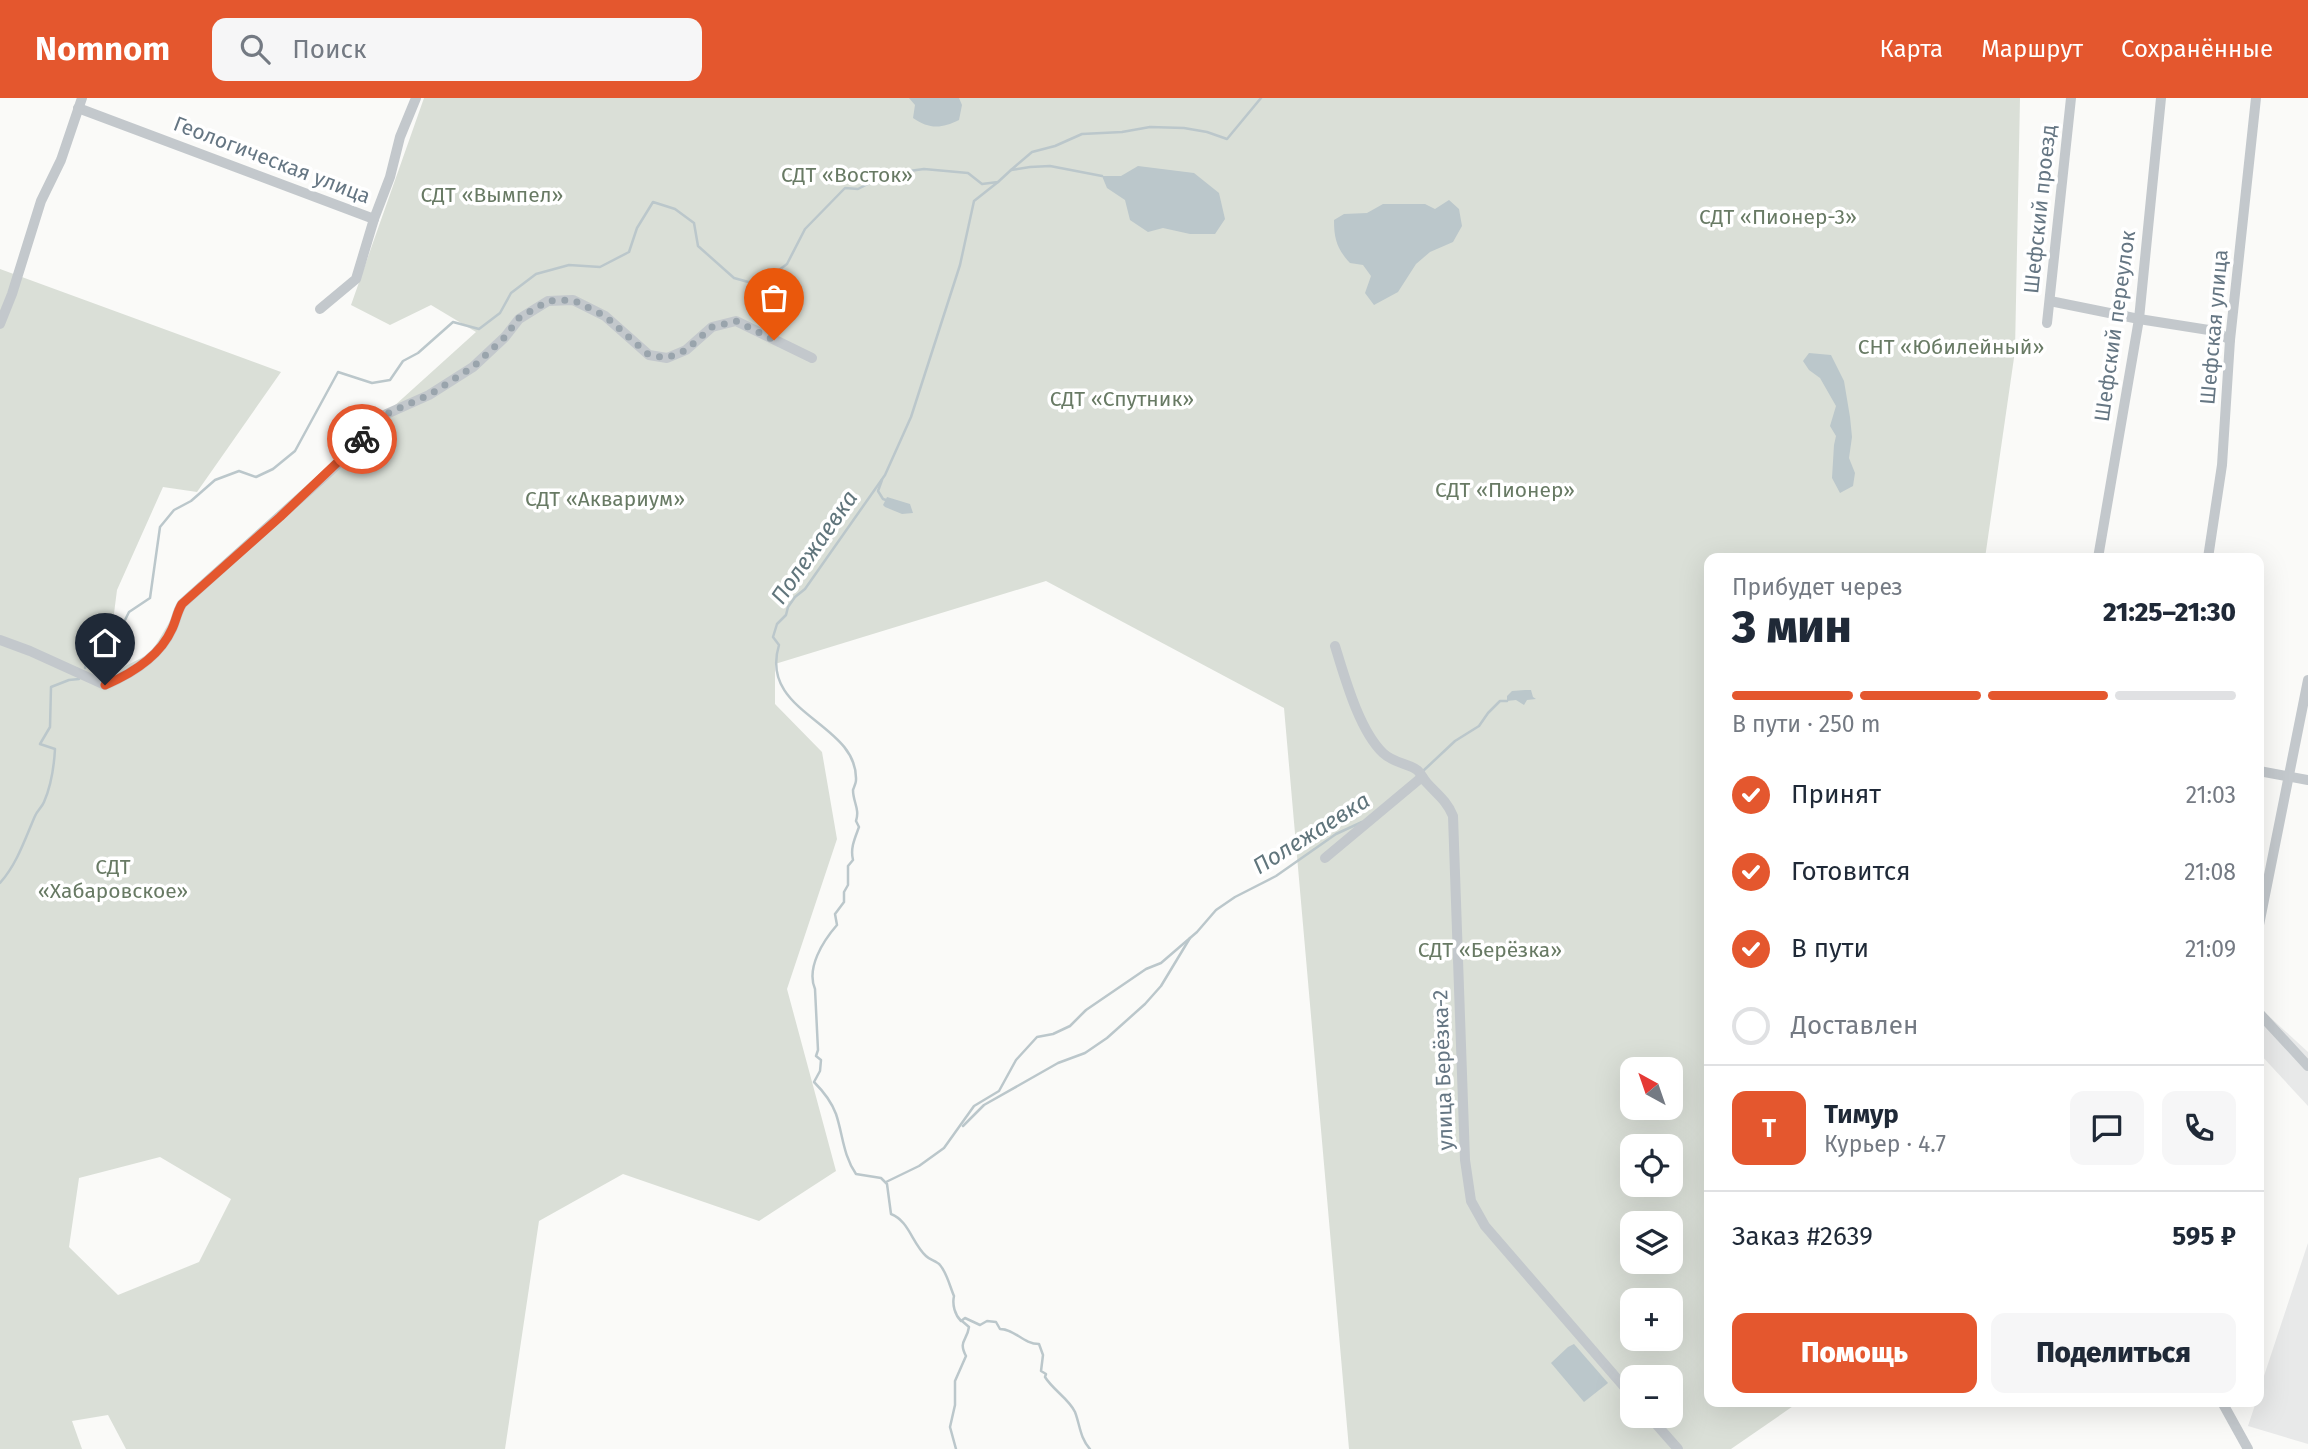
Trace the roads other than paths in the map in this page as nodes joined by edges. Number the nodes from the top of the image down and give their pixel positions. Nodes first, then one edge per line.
1 (415, 98) edge
2 (2071, 98) edge
3 (2161, 98) edge
4 (2256, 98) edge
5 (80, 103) edge
6 (374, 219) junction
7 (2050, 301) junction
8 (320, 309) dead end
9 (2139, 319) junction
10 (2047, 323) dead end
11 (0, 324) edge
12 (2230, 340) junction
13 (812, 358) dead end
14 (2099, 553) edge
15 (2209, 553) edge
16 (0, 640) edge
17 (1335, 646) dead end
18 (2308, 680) edge
19 (2264, 772) edge
20 (1422, 777) junction
21 (2288, 777) junction
22 (2308, 780) edge
23 (1325, 858) dead end
24 (2264, 899) edge
25 (2264, 1018) edge
26 (2308, 1066) edge
27 (1620, 1382) edge
28 (2225, 1407) edge
29 (1660, 1428) edge
30 (1678, 1449) edge
31 (2248, 1449) edge

1 - 6 street
2 - 7 street, Шефский проезд
3 - 9 street, Шефский переулок
4 - 12 street, Шефская улица
5 - 6 street, Геологическая улица
5 - 11 street
6 - 8 street
7 - 9 street
7 - 10 street, Шефский проезд
9 - 12 street
9 - 14 street, Шефский переулок
12 - 15 street, Шефская улица
13 - 16 street
17 - 20 street, улица Берёзка-2
18 - 21 street
19 - 21 street
20 - 23 street
20 - 27 street, улица Берёзка-2
21 - 22 street
21 - 24 street
25 - 26 street
28 - 31 street
29 - 30 street

